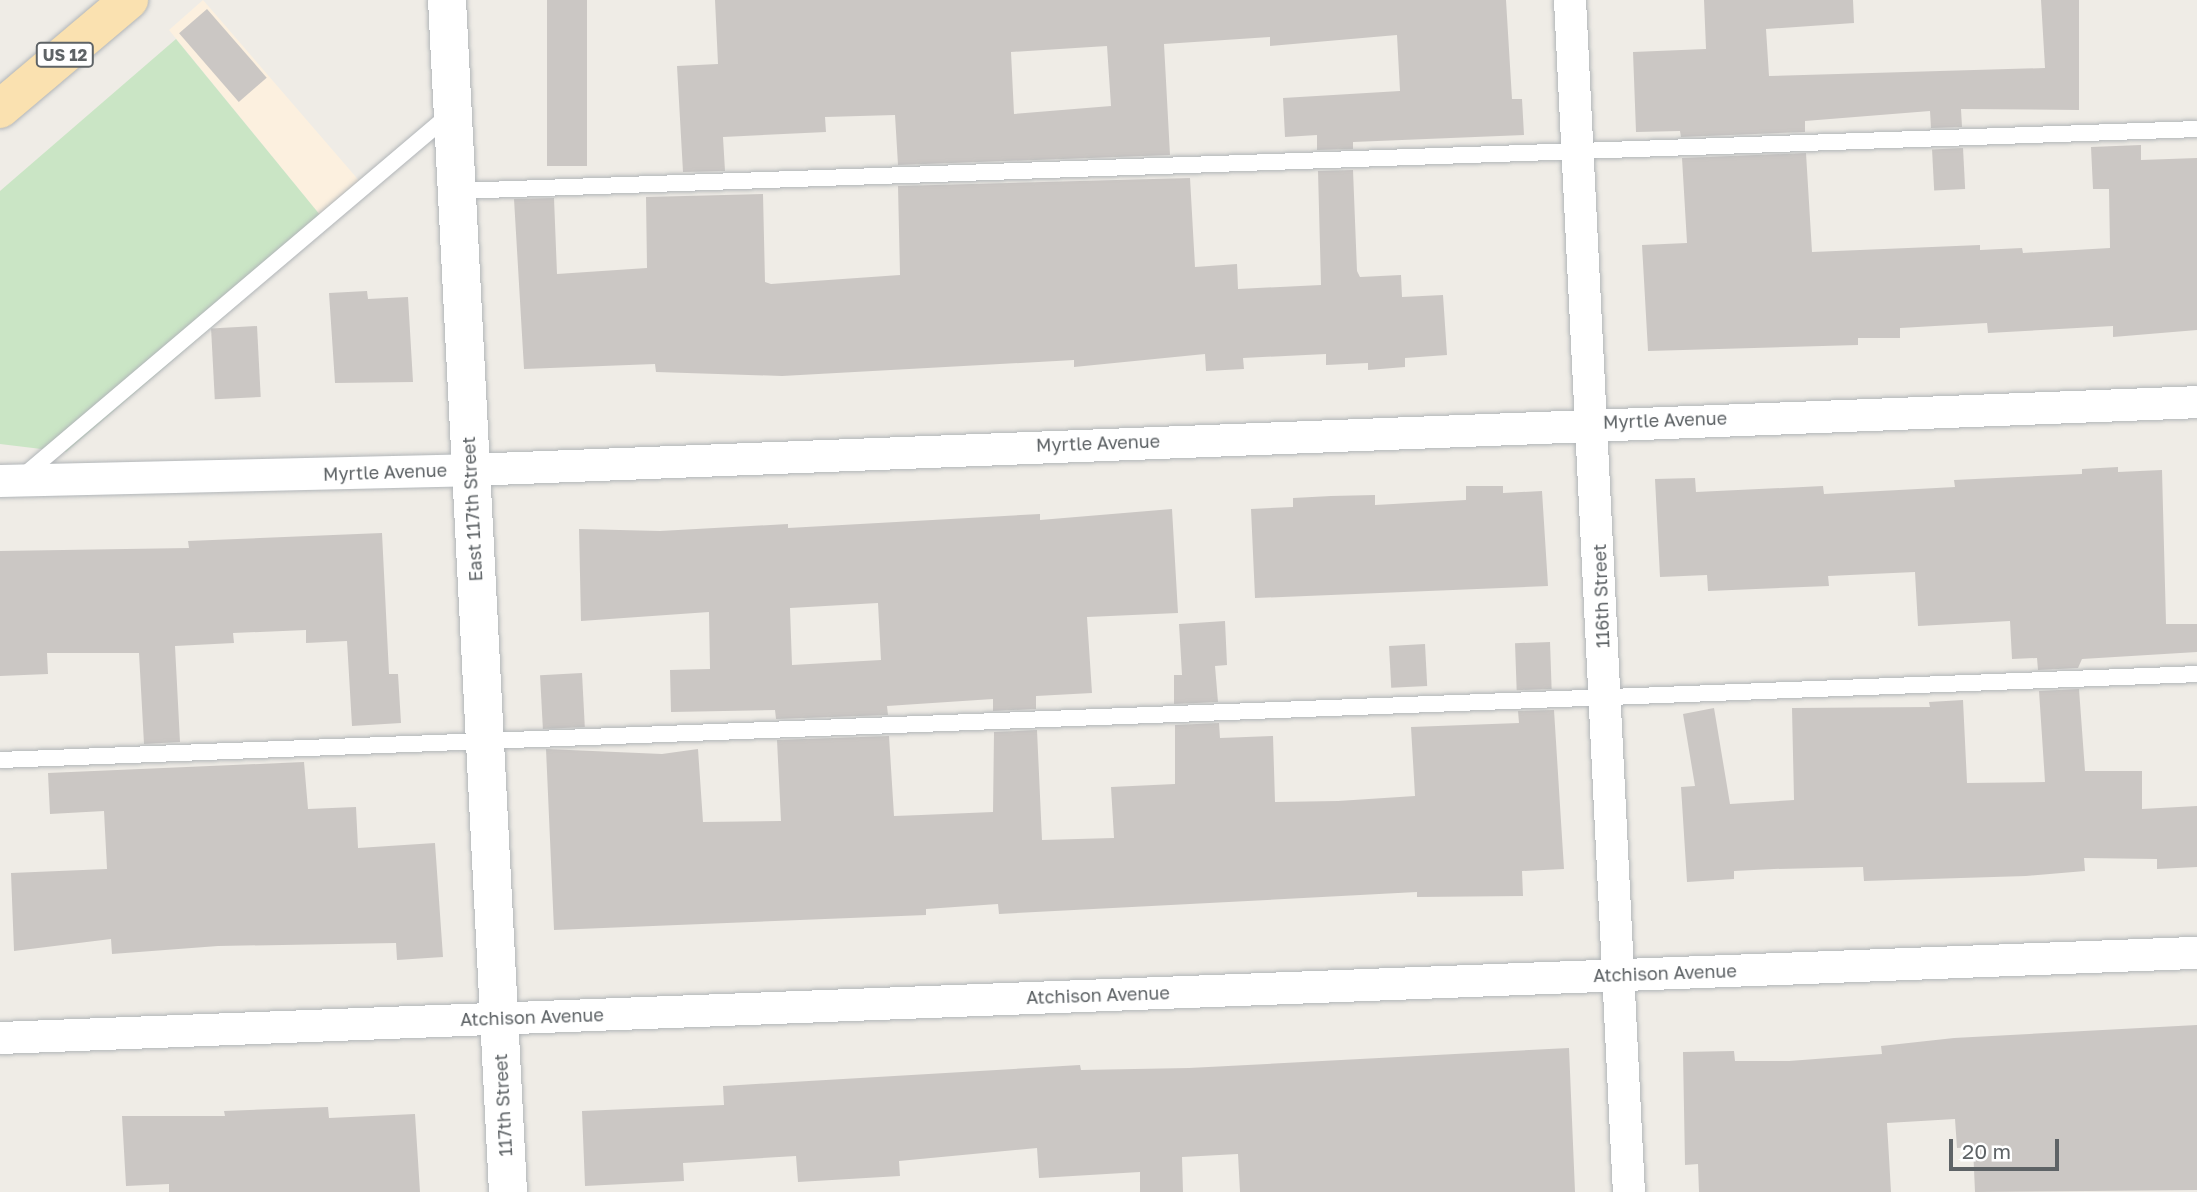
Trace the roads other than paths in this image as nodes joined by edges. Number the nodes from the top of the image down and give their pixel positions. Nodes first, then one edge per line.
1 (129, 0) edge
2 (447, 0) edge
3 (1570, 0) edge
4 (0, 109) edge
5 (453, 112) junction
6 (2197, 129) edge
7 (1577, 153) junction
8 (457, 191) junction
9 (2197, 401) edge
10 (1594, 422) junction
11 (470, 470) junction
12 (5, 487) edge
13 (2197, 674) edge
14 (1606, 697) junction
15 (485, 741) junction
16 (0, 760) edge
17 (2197, 953) edge
18 (1620, 975) junction
19 (499, 1019) junction
20 (0, 1038) edge
21 (508, 1192) edge
22 (1629, 1192) edge

1 - 4 main road, US 12
2 - 5 street, East 117th Street
3 - 7 street, 116th Street
5 - 8 street, East 117th Street
5 - 12 lane
6 - 7 lane
7 - 8 lane
7 - 10 street, 116th Street
8 - 11 street, East 117th Street
9 - 10 street, Myrtle Avenue
10 - 11 street, Myrtle Avenue
10 - 14 street, 116th Street
11 - 12 street, Myrtle Avenue
11 - 15 street, East 117th Street
13 - 14 lane
14 - 15 lane
14 - 18 street, 116th Street
15 - 16 lane
15 - 19 street, East 117th Street
17 - 18 street, Atchison Avenue
18 - 19 street, Atchison Avenue
18 - 22 street, 116th Street
19 - 20 street, Atchison Avenue
19 - 21 street, 117th Street

